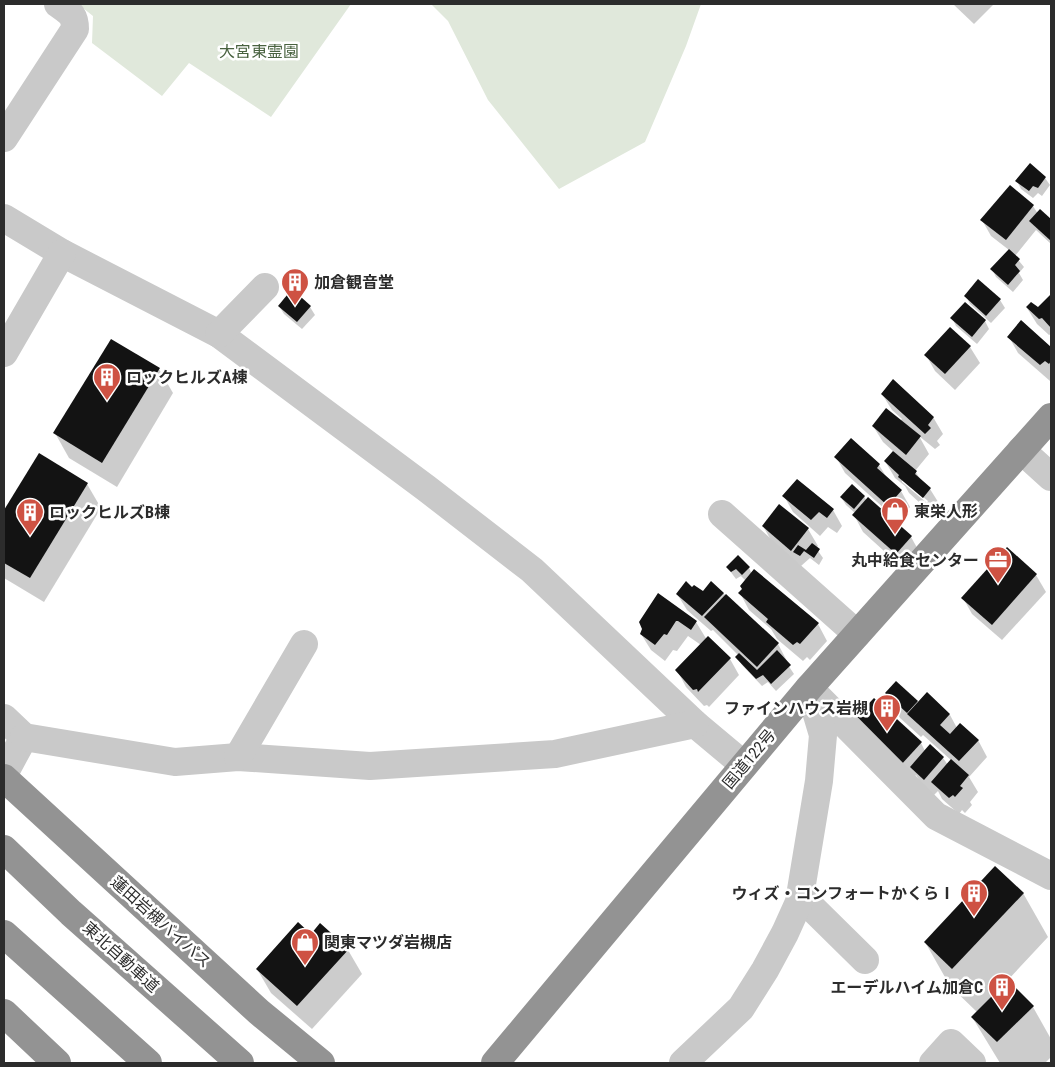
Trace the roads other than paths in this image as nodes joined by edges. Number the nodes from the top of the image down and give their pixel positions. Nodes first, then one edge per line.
1 (58, 4) edge
2 (4, 138) edge
3 (4, 218) edge
4 (62, 253) junction
5 (266, 287) dead end
6 (219, 334) junction
7 (4, 353) edge
8 (1051, 417) edge
9 (1021, 450) junction
10 (1051, 477) edge
11 (722, 514) dead end
12 (857, 634) junction
13 (304, 644) dead end
14 (808, 688) junction
15 (4, 718) edge
16 (695, 724) junction
17 (24, 737) junction
18 (238, 757) junction
19 (744, 765) junction
20 (4, 776) edge
21 (4, 849) edge
22 (1051, 876) edge
23 (800, 896) junction
24 (4, 934) edge
25 (866, 960) dead end
26 (4, 1013) edge
27 (57, 1063) edge
28 (148, 1063) edge
29 (240, 1063) edge
30 (321, 1063) edge
31 (495, 1063) edge
32 (682, 1063) edge
33 (933, 1063) edge
34 (972, 1063) edge

1 - 2 street
3 - 4 street
4 - 6 street
4 - 7 street
5 - 6 street
6 - 16 street
8 - 9 highway, 国道122号
9 - 10 street
9 - 12 highway, 国道122号
11 - 12 street
12 - 14 highway, 国道122号
13 - 18 street
14 - 19 highway, 国道122号
14 - 22 street
14 - 23 street
15 - 17 street
16 - 18 street
16 - 19 street
17 - 18 street
17 - 20 street
19 - 31 highway, 国道122号
20 - 30 highway, 蓮田岩槻バイパス
21 - 29 highway, 東北自動車道
23 - 25 street
23 - 32 street
24 - 28 highway
26 - 27 highway
33 - 34 street

